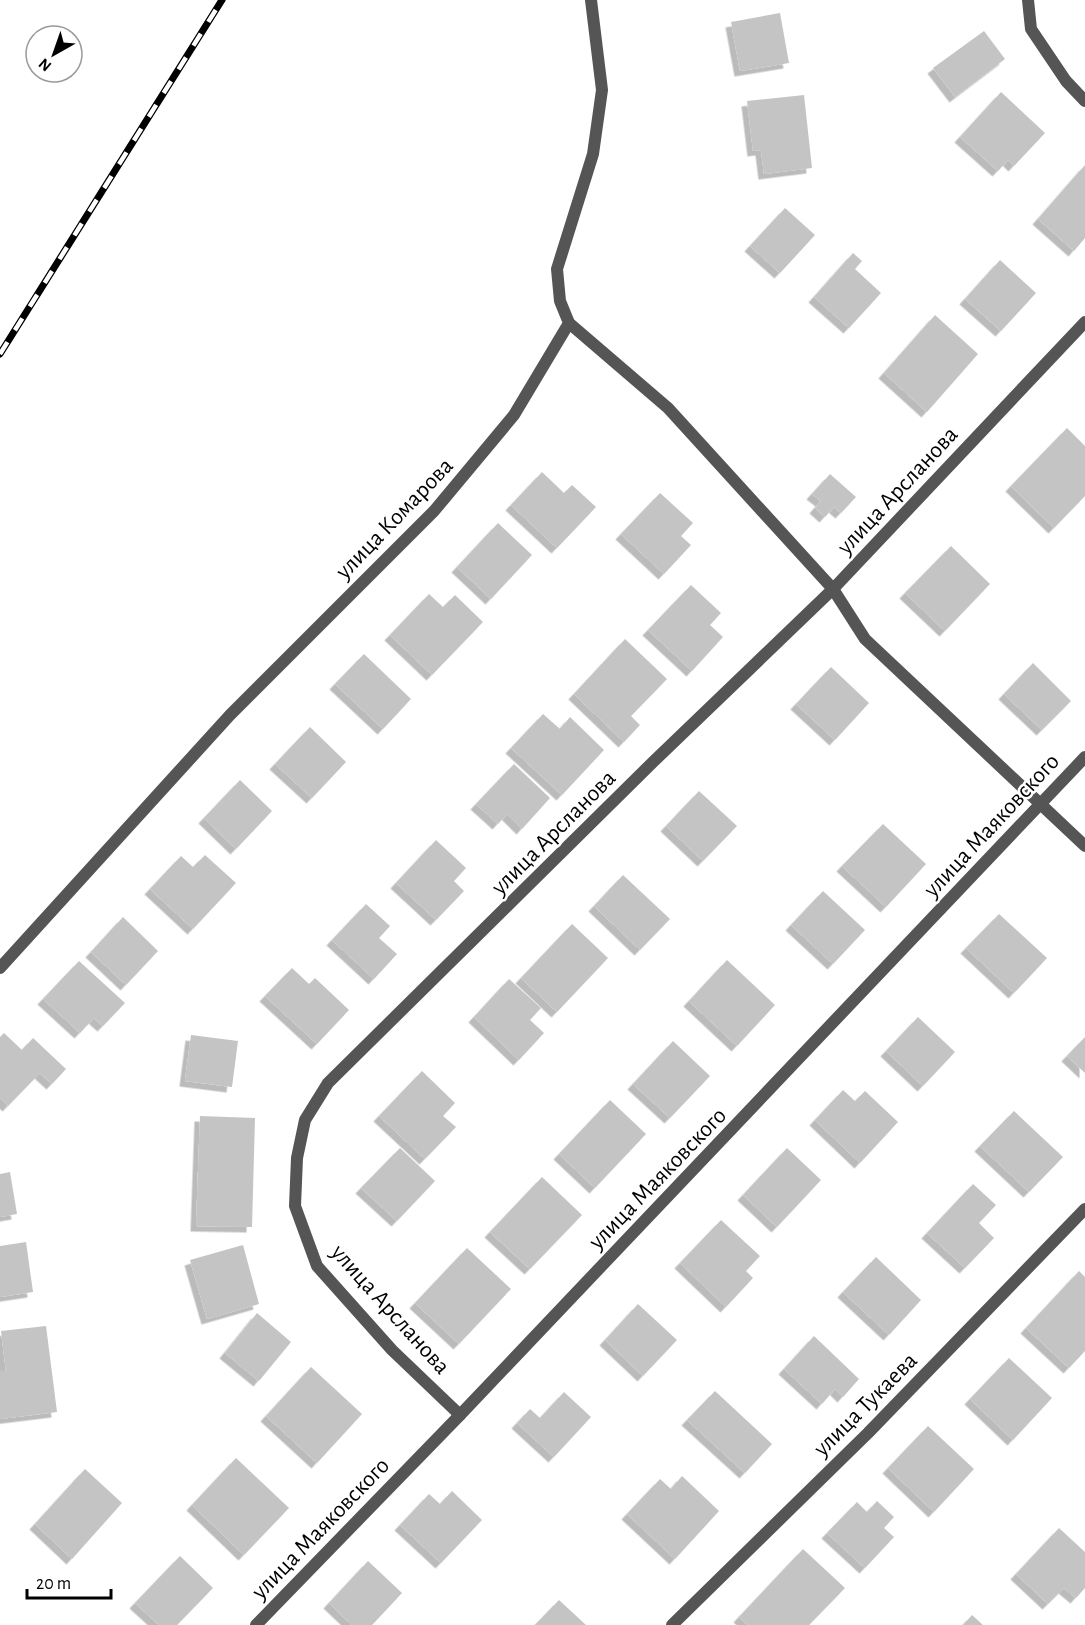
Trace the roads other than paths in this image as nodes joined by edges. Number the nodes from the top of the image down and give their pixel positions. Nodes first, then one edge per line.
1 (591, 0) edge
2 (1028, 0) edge
3 (1085, 101) edge
4 (1085, 322) edge
5 (569, 323) junction
6 (833, 589) junction
7 (1085, 757) edge
8 (1040, 804) junction
9 (1085, 846) edge
10 (0, 968) edge
11 (1085, 1209) edge
12 (460, 1414) junction
13 (256, 1625) edge
14 (672, 1625) edge

1 - 5 street
2 - 3 street
4 - 6 street, улица Арсланова
5 - 6 street
5 - 10 street, улица Комарова
6 - 8 street
6 - 12 street, улица Арсланова
7 - 8 street, улица Маяковского
8 - 9 street
8 - 12 street, улица Маяковского
11 - 14 street, улица Тукаева
12 - 13 street, улица Маяковского

